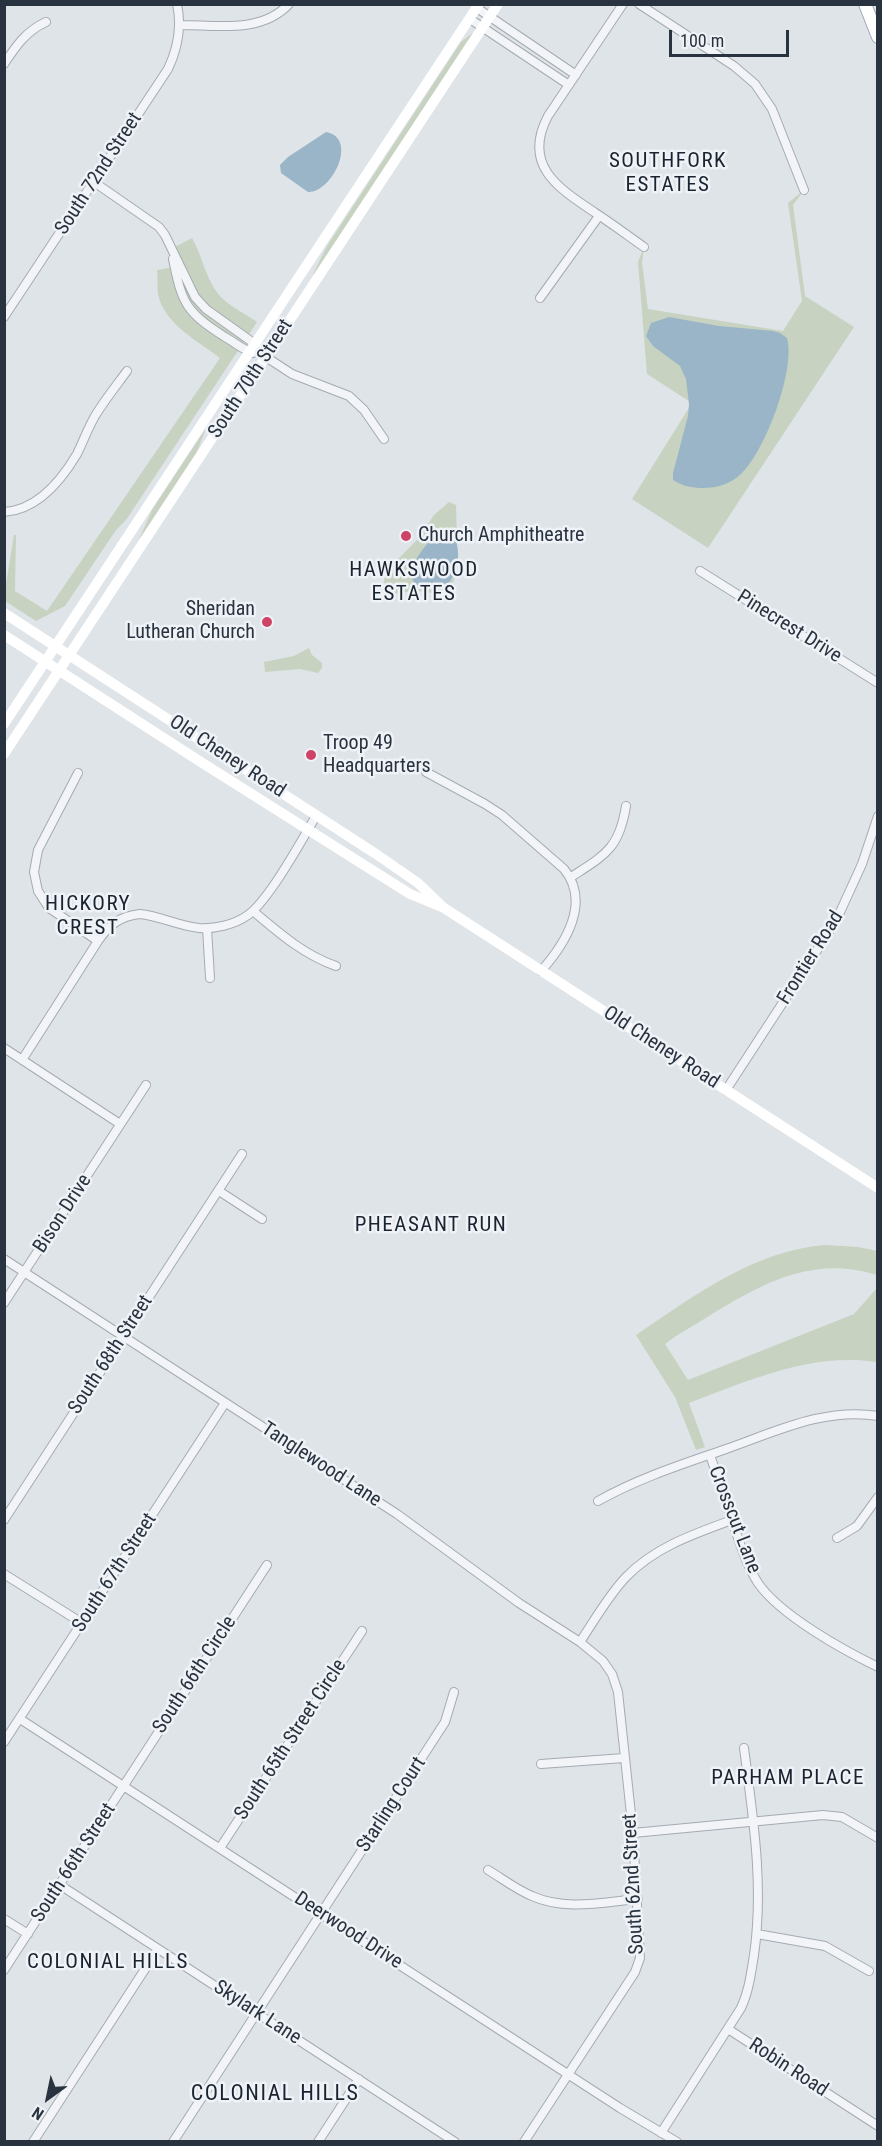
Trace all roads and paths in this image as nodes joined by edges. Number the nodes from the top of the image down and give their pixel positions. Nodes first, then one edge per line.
1 (177, 4) edge
2 (289, 4) edge
3 (498, 4) edge
4 (622, 4) edge
5 (639, 4) edge
6 (865, 4) edge
7 (478, 6) edge
8 (490, 17) junction
9 (470, 19) junction
10 (46, 22) dead end
11 (180, 25) junction
12 (483, 28) junction
13 (878, 37) edge
14 (4, 64) edge
15 (576, 75) junction
16 (569, 85) junction
17 (94, 182) junction
18 (804, 190) dead end
19 (599, 216) junction
20 (644, 247) dead end
21 (171, 249) junction
22 (540, 298) dead end
23 (4, 317) edge
24 (252, 348) junction
25 (266, 357) junction
26 (127, 371) dead end
27 (384, 439) dead end
28 (4, 512) edge
29 (700, 571) dead end
30 (4, 613) edge
31 (4, 635) edge
32 (56, 646) junction
33 (69, 655) junction
34 (45, 662) junction
35 (59, 670) junction
36 (878, 683) edge
37 (4, 724) edge
38 (4, 754) edge
39 (426, 772) dead end
40 (78, 773) dead end
41 (626, 806) dead end
42 (316, 816) junction
43 (878, 816) edge
44 (309, 829) junction
45 (571, 877) junction
46 (444, 908) junction
47 (252, 911) junction
48 (207, 928) junction
49 (98, 941) junction
50 (336, 966) dead end
51 (541, 971) junction
52 (210, 978) dead end
53 (4, 1048) edge
54 (22, 1060) junction
55 (146, 1086) dead end
56 (726, 1090) junction
57 (120, 1124) junction
58 (242, 1154) dead end
59 (878, 1188) edge
60 (219, 1191) junction
61 (262, 1219) dead end
62 (4, 1259) edge
63 (25, 1272) junction
64 (4, 1303) edge
65 (123, 1337) junction
66 (225, 1403) junction
67 (878, 1416) edge
68 (710, 1455) junction
69 (878, 1497) edge
70 (598, 1501) dead end
71 (4, 1520) edge
72 (732, 1520) junction
73 (837, 1538) dead end
74 (267, 1565) dead end
75 (4, 1574) edge
76 (82, 1623) junction
77 (362, 1631) dead end
78 (580, 1642) junction
79 (878, 1667) edge
80 (609, 1668) joint
81 (454, 1692) dead end
82 (20, 1719) junction
83 (4, 1742) edge
84 (744, 1748) dead end
85 (624, 1758) junction
86 (541, 1764) dead end
87 (123, 1786) junction
88 (754, 1822) junction
89 (633, 1833) junction
90 (878, 1838) edge
91 (220, 1848) junction
92 (488, 1870) dead end
93 (60, 1885) junction
94 (638, 1899) junction
95 (321, 1914) junction
96 (4, 1919) edge
97 (28, 1934) junction
98 (757, 1934) junction
99 (159, 1949) junction
100 (4, 1970) edge
101 (869, 1971) dead end
102 (257, 2013) junction
103 (728, 2029) junction
104 (568, 2074) junction
105 (359, 2079) junction
106 (878, 2126) edge
107 (661, 2133) junction
108 (33, 2142) edge
109 (173, 2142) edge
110 (318, 2142) edge
111 (455, 2142) edge
112 (524, 2142) edge
113 (677, 2142) edge

1 - 11 street
2 - 11 street
3 - 8 main road, South 70th Street
4 - 15 street
5 - 18 street
6 - 13 main road
7 - 8 street
7 - 9 main road, South 70th Street
8 - 12 main road, South 70th Street
8 - 15 street
9 - 12 street
9 - 24 main road, South 70th Street
10 - 14 street
11 - 17 street, South 72nd Street
12 - 16 street
12 - 25 main road, South 70th Street
15 - 16 street
16 - 19 street
17 - 21 street
17 - 23 street, South 72nd Street
19 - 20 street
19 - 22 street
21 - 24 street
21 - 24 street
24 - 25 street
24 - 32 main road, South 70th Street
25 - 27 street
25 - 33 main road, South 70th Street
26 - 28 street
29 - 36 street, Pinecrest Drive
30 - 32 main road, Old Cheney Road
31 - 34 main road, Old Cheney Road
32 - 33 main road, Old Cheney Road
32 - 34 main road, South 70th Street
33 - 35 main road, South 70th Street
33 - 42 main road, Old Cheney Road
34 - 35 main road, Old Cheney Road
34 - 37 main road, South 70th Street
35 - 38 main road, South 70th Street
35 - 44 main road, Old Cheney Road
39 - 45 street
40 - 49 street
41 - 45 street
42 - 44 street
42 - 46 main road, Old Cheney Road
43 - 56 street, Frontier Road
44 - 46 main road, Old Cheney Road
44 - 47 street
45 - 51 street
46 - 51 main road, Old Cheney Road
47 - 48 street
47 - 50 street
48 - 49 street
48 - 52 street
49 - 54 street
51 - 56 main road, Old Cheney Road
53 - 54 street
54 - 57 street
55 - 57 street, Bison Drive
56 - 59 main road, Old Cheney Road
57 - 63 street, Bison Drive
58 - 60 street, South 68th Street
60 - 61 street
60 - 65 street, South 68th Street
62 - 63 street, Tanglewood Lane
63 - 64 street, Bison Drive
63 - 65 street, Tanglewood Lane
65 - 66 street, Tanglewood Lane
65 - 71 street, South 68th Street
66 - 76 street, South 67th Street
66 - 78 street, Tanglewood Lane
67 - 68 street
68 - 70 street
68 - 72 street, Crosscut Lane
69 - 73 street
72 - 78 street
72 - 79 street, Crosscut Lane
74 - 87 street, South 66th Circle
75 - 76 street
76 - 82 street, South 67th Street
77 - 91 street, South 65th Street Circle
78 - 80 street, Tanglewood Lane
80 - 85 street, South 62nd Street
81 - 95 street, Starling Court
82 - 83 street, South 67th Street
82 - 87 street, Deerwood Drive
84 - 88 street
85 - 86 street
85 - 89 street, South 62nd Street
87 - 91 street, Deerwood Drive
87 - 93 street, South 66th Street
88 - 89 street
88 - 90 street
88 - 98 street
89 - 94 street, South 62nd Street
91 - 95 street, Deerwood Drive
92 - 94 street
93 - 97 street, South 66th Street
93 - 99 street, Skylark Lane
94 - 104 street, South 62nd Street
95 - 102 street, Starling Court
95 - 104 street, Deerwood Drive
96 - 97 street
97 - 100 street, South 66th Street
98 - 101 street
98 - 103 street
99 - 102 street, Skylark Lane
99 - 108 street
102 - 105 street, Skylark Lane
102 - 109 street, Starling Court
103 - 106 street, Robin Road
103 - 107 street
104 - 107 street, Deerwood Drive
104 - 112 street, South 62nd Street
105 - 110 street
105 - 111 street, Skylark Lane
107 - 113 street, Deerwood Drive

